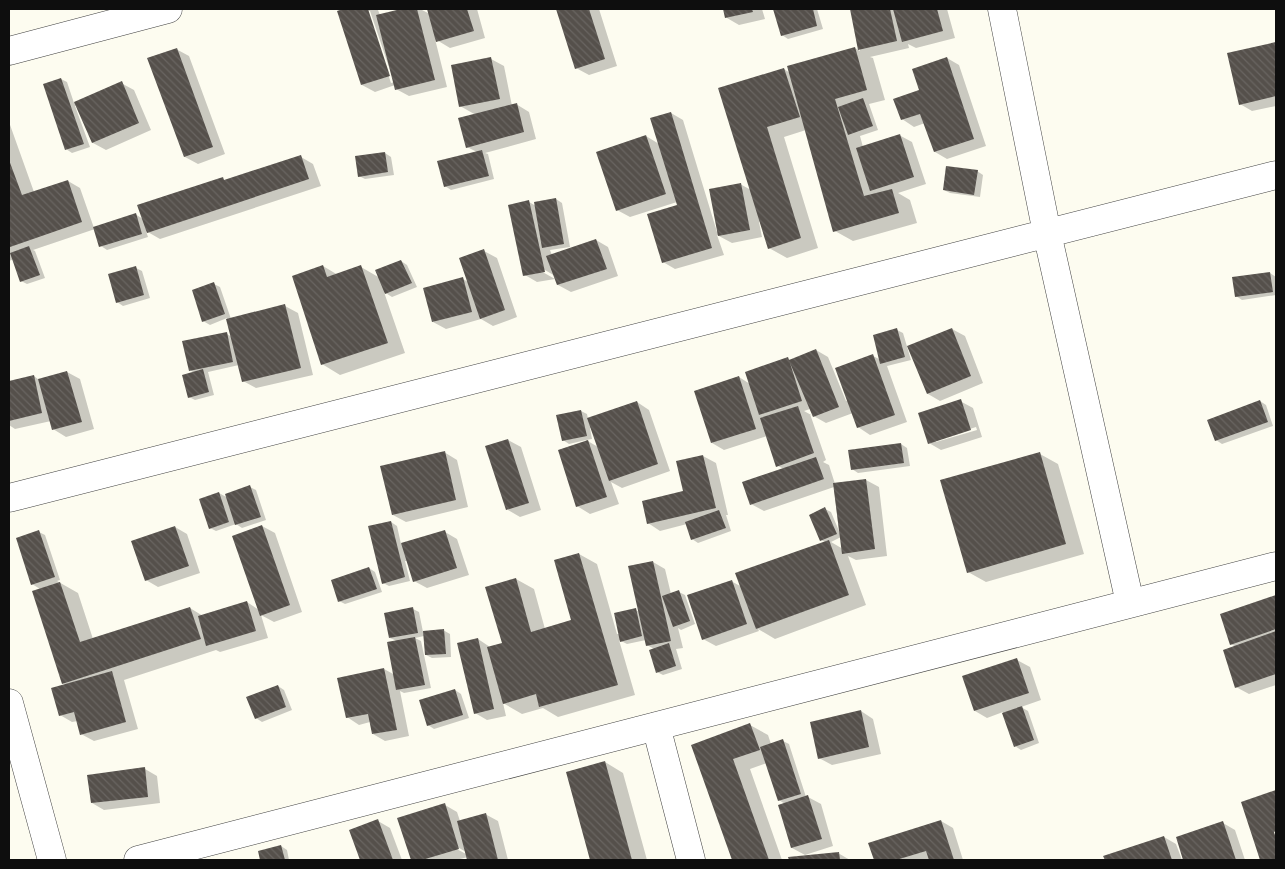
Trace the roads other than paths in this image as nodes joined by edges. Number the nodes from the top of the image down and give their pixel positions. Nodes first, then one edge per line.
1 (168, 9) edge
2 (1002, 9) edge
3 (9, 51) edge
4 (1276, 175) edge
5 (1047, 233) junction
6 (9, 498) edge
7 (1276, 566) edge
8 (1130, 603) junction
9 (9, 703) edge
10 (656, 726) junction
11 (52, 860) edge
12 (138, 860) edge
13 (692, 860) edge

1 - 3 street
2 - 5 street
4 - 5 street
5 - 6 street
5 - 8 street
7 - 8 street
8 - 10 street
9 - 11 street
10 - 12 street
10 - 13 street

